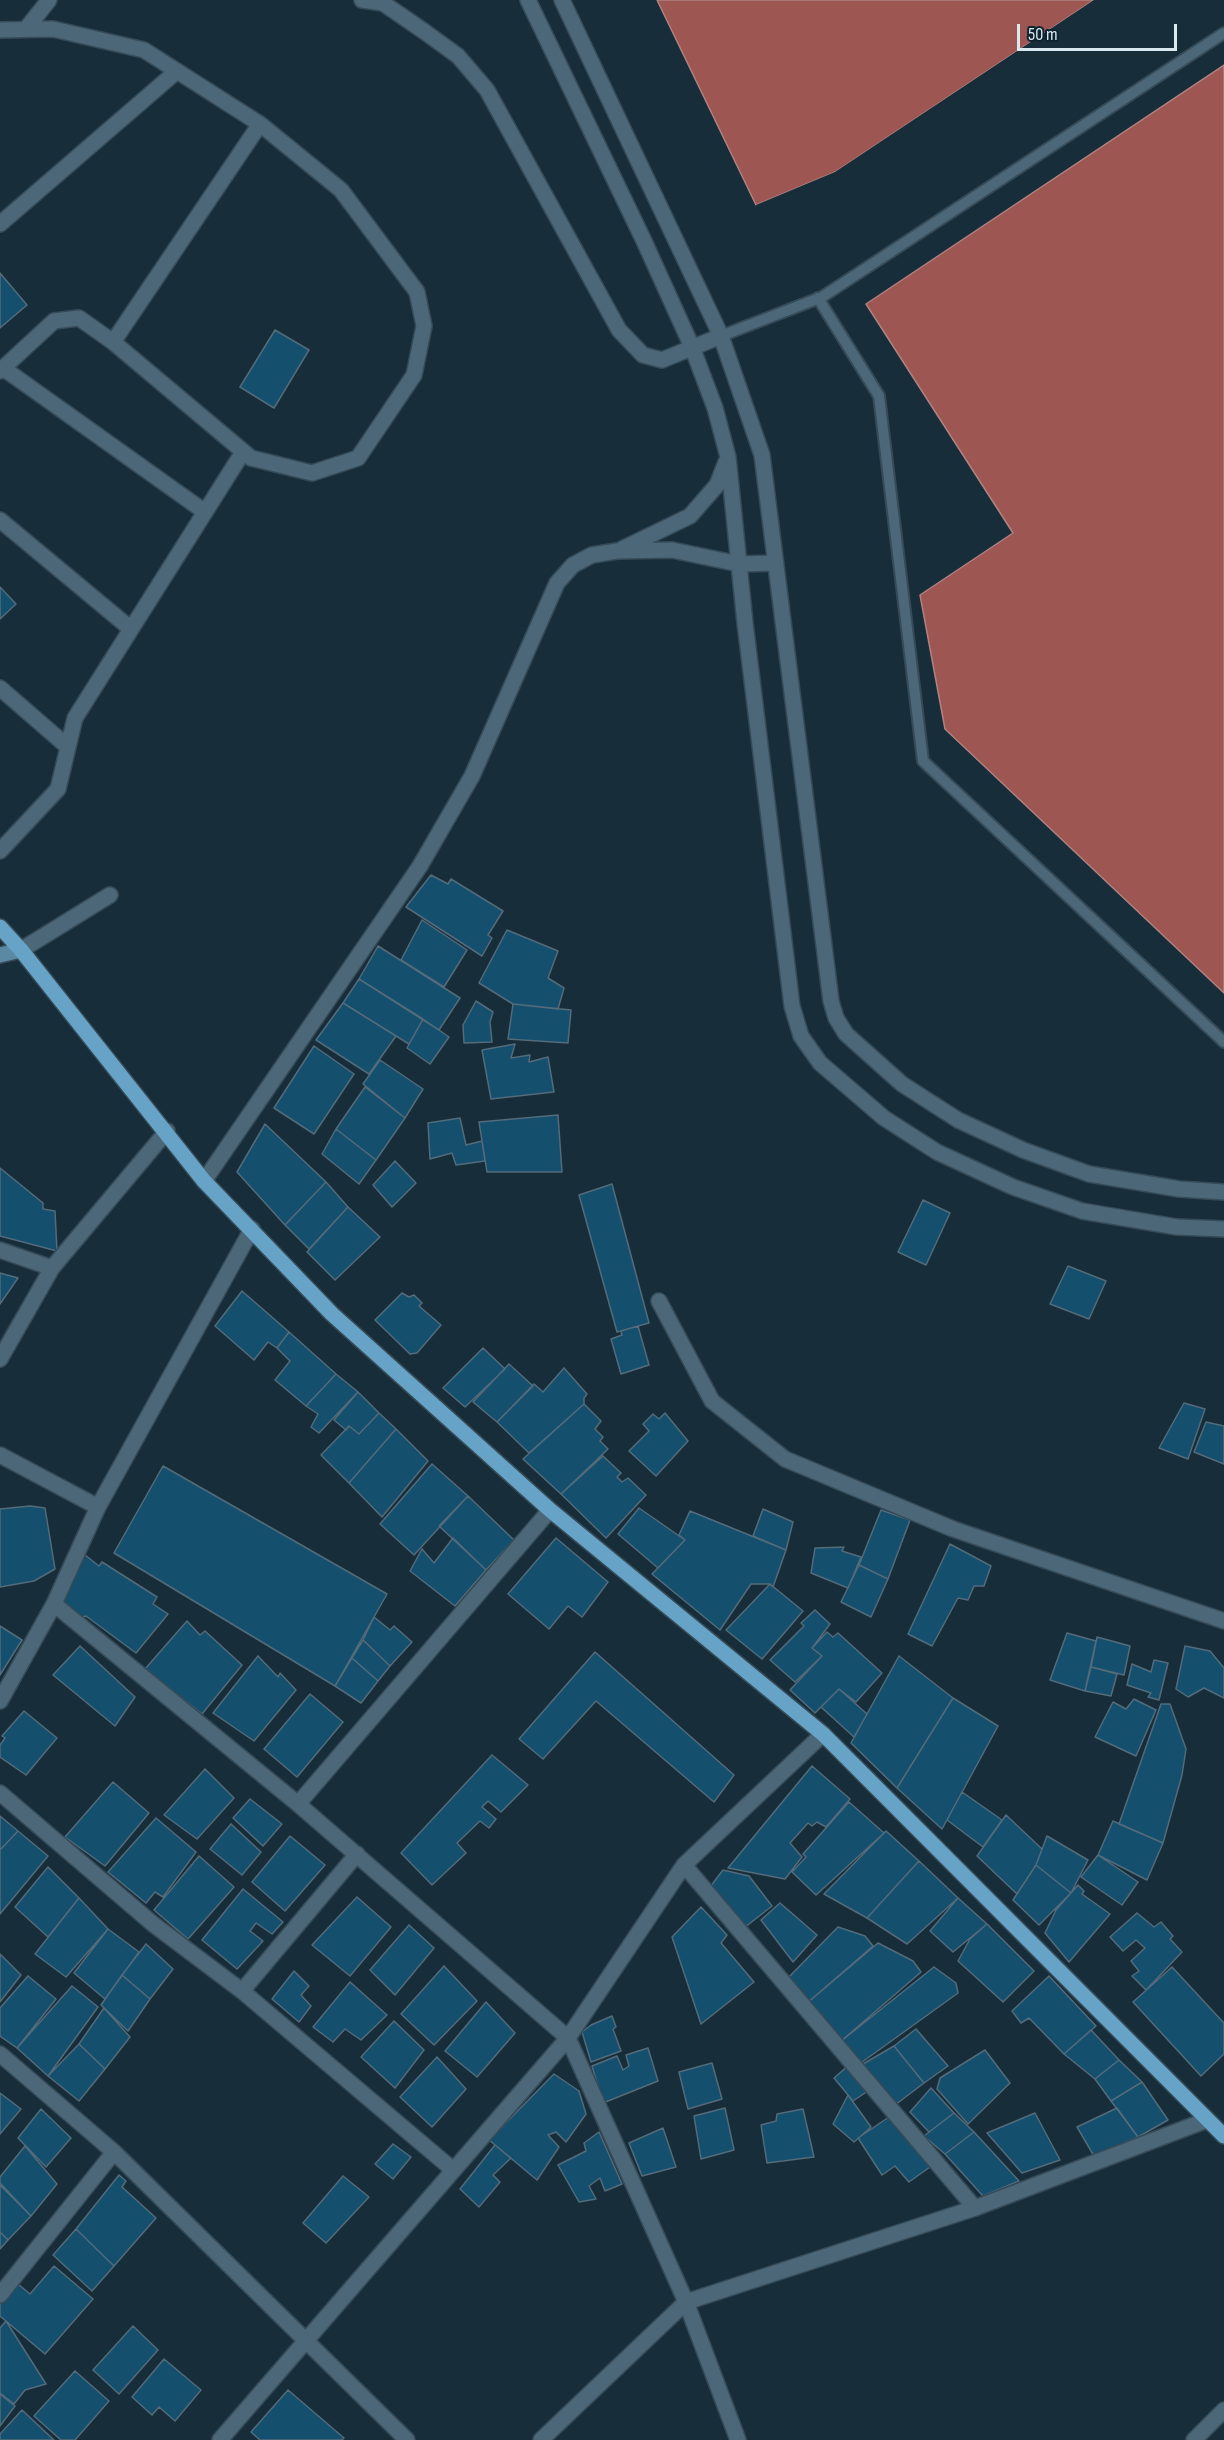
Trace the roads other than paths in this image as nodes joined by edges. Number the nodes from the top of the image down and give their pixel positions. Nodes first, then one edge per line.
1 (49, 0) edge
2 (362, 0) edge
3 (528, 0) edge
4 (562, 0) edge
5 (26, 29) junction
6 (0, 30) edge
7 (1224, 33) edge
8 (177, 71) junction
9 (260, 124) junction
10 (0, 224) edge
11 (818, 298) junction
12 (721, 336) junction
13 (113, 342) junction
14 (692, 347) junction
15 (1, 369) edge
16 (243, 452) junction
17 (728, 457) junction
18 (205, 512) junction
19 (0, 520) edge
20 (617, 551) junction
21 (776, 563) junction
22 (739, 564) junction
23 (131, 629) junction
24 (0, 688) edge
25 (68, 747) junction
26 (0, 851) edge
27 (110, 895) dead end
28 (0, 927) edge
29 (21, 950) junction
30 (0, 955) edge
31 (1224, 1042) edge
32 (167, 1131) junction
33 (204, 1181) junction
34 (1224, 1192) edge
35 (252, 1229) junction
36 (1224, 1229) edge
37 (0, 1251) edge
38 (52, 1268) junction
39 (659, 1301) dead end
40 (0, 1359) edge
41 (0, 1455) edge
42 (98, 1507) junction
43 (550, 1510) junction
44 (54, 1604) junction
45 (1224, 1621) edge
46 (0, 1701) edge
47 (823, 1734) junction
48 (0, 1793) edge
49 (298, 1804) junction
50 (357, 1854) junction
51 (684, 1865) junction
52 (242, 1991) junction
53 (568, 2038) junction
54 (0, 2054) edge
55 (1207, 2120) junction
56 (1224, 2136) edge
57 (114, 2152) junction
58 (452, 2169) junction
59 (975, 2208) junction
60 (0, 2295) edge
61 (686, 2302) junction
62 (307, 2340) junction
63 (1224, 2410) edge
64 (220, 2440) edge
65 (407, 2440) edge
66 (541, 2440) edge
67 (738, 2440) edge
68 (1194, 2440) edge

1 - 5 street
2 - 14 street
3 - 14 street
4 - 12 street
5 - 6 street
5 - 8 street
7 - 11 lane
8 - 9 street
8 - 10 street
9 - 13 street
9 - 16 street
11 - 12 lane
11 - 31 lane
12 - 14 street
12 - 21 street
13 - 15 street
13 - 16 street
14 - 17 street
15 - 18 street
16 - 18 street
17 - 20 street
17 - 22 street
18 - 23 street
19 - 23 street
20 - 22 street
20 - 33 street
21 - 22 street
21 - 34 street
22 - 36 street
23 - 25 street
24 - 25 street
25 - 26 street
27 - 29 street
28 - 29 main road
29 - 30 main road
29 - 32 main road
32 - 33 main road
32 - 38 street
33 - 35 main road
35 - 42 street
35 - 43 main road
37 - 38 street
38 - 40 street
39 - 45 street
41 - 42 street
42 - 44 street
43 - 47 main road
43 - 49 street
44 - 46 street
44 - 49 street
47 - 51 street
47 - 55 main road
48 - 52 street
49 - 50 street
50 - 52 street
50 - 53 street
51 - 53 street
51 - 59 street
52 - 58 street
53 - 58 street
53 - 61 street
54 - 57 street
55 - 56 main road
55 - 59 street
57 - 60 street
57 - 62 street
58 - 62 street
59 - 61 street
61 - 66 street
61 - 67 street
62 - 64 street
62 - 65 street
63 - 68 street

